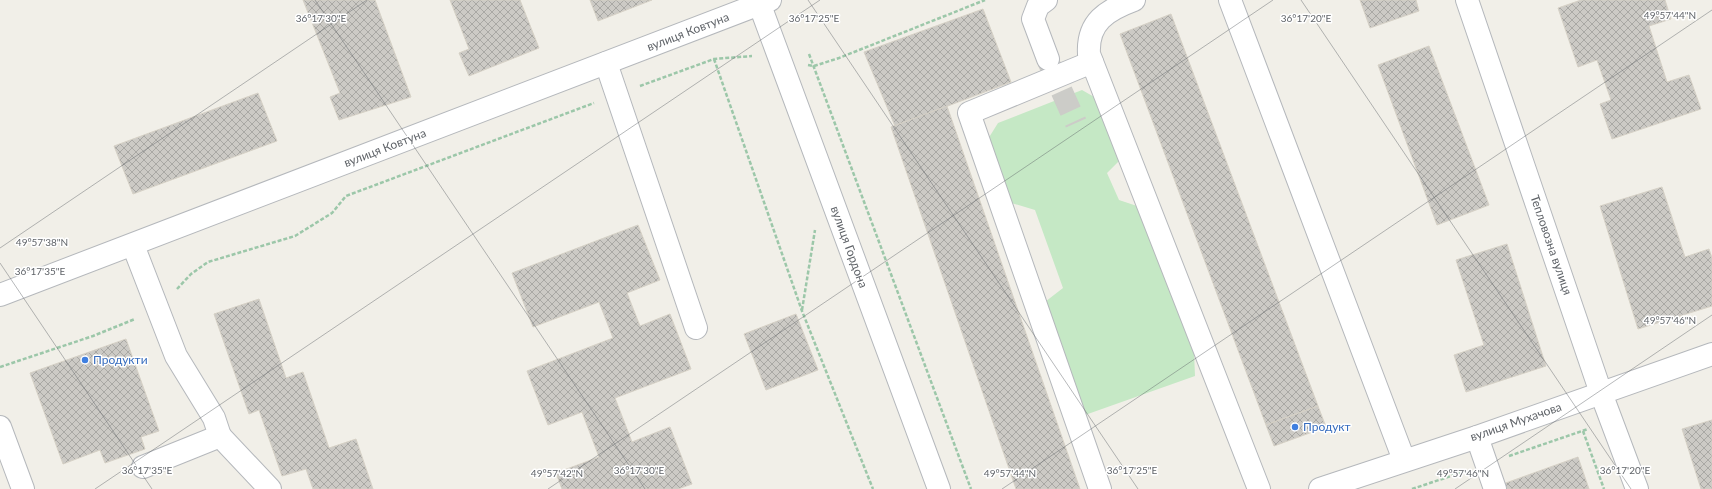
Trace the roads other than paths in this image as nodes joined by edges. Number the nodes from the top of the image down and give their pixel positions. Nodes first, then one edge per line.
1 (1046, 0) edge
2 (1134, 0) edge
3 (1230, 0) edge
4 (1467, 0) edge
5 (763, 1) edge
6 (1048, 59) tunnel mouth
7 (1092, 62) junction
8 (606, 64) junction
9 (133, 245) junction
10 (0, 295) edge
11 (696, 328) dead end
12 (1712, 354) edge
13 (1601, 393) junction
14 (0, 427) edge
15 (220, 436) junction
16 (1477, 437) junction
17 (1404, 460) junction
18 (143, 467) dead end
19 (24, 489) edge
20 (270, 489) edge
21 (939, 489) edge
22 (1100, 489) edge
23 (1259, 489) edge
24 (1320, 489) edge
25 (1495, 489) edge
26 (1637, 489) edge

1 - 6 street
2 - 7 street
3 - 17 street
4 - 13 street, Тепловозна вулиця
5 - 8 street, вулиця Ковтуна
5 - 21 street, вулиця Гордона
7 - 22 street
7 - 23 street
8 - 9 street, вулиця Ковтуна
8 - 11 street
9 - 10 street, вулиця Ковтуна
9 - 15 street
12 - 13 street, вулиця Мухачова
13 - 16 street, вулиця Мухачова
13 - 26 street, Тепловозна вулиця
14 - 19 street
15 - 18 street
15 - 20 street
16 - 17 street, вулиця Мухачова
16 - 25 street
17 - 24 street, вулиця Мухачова

